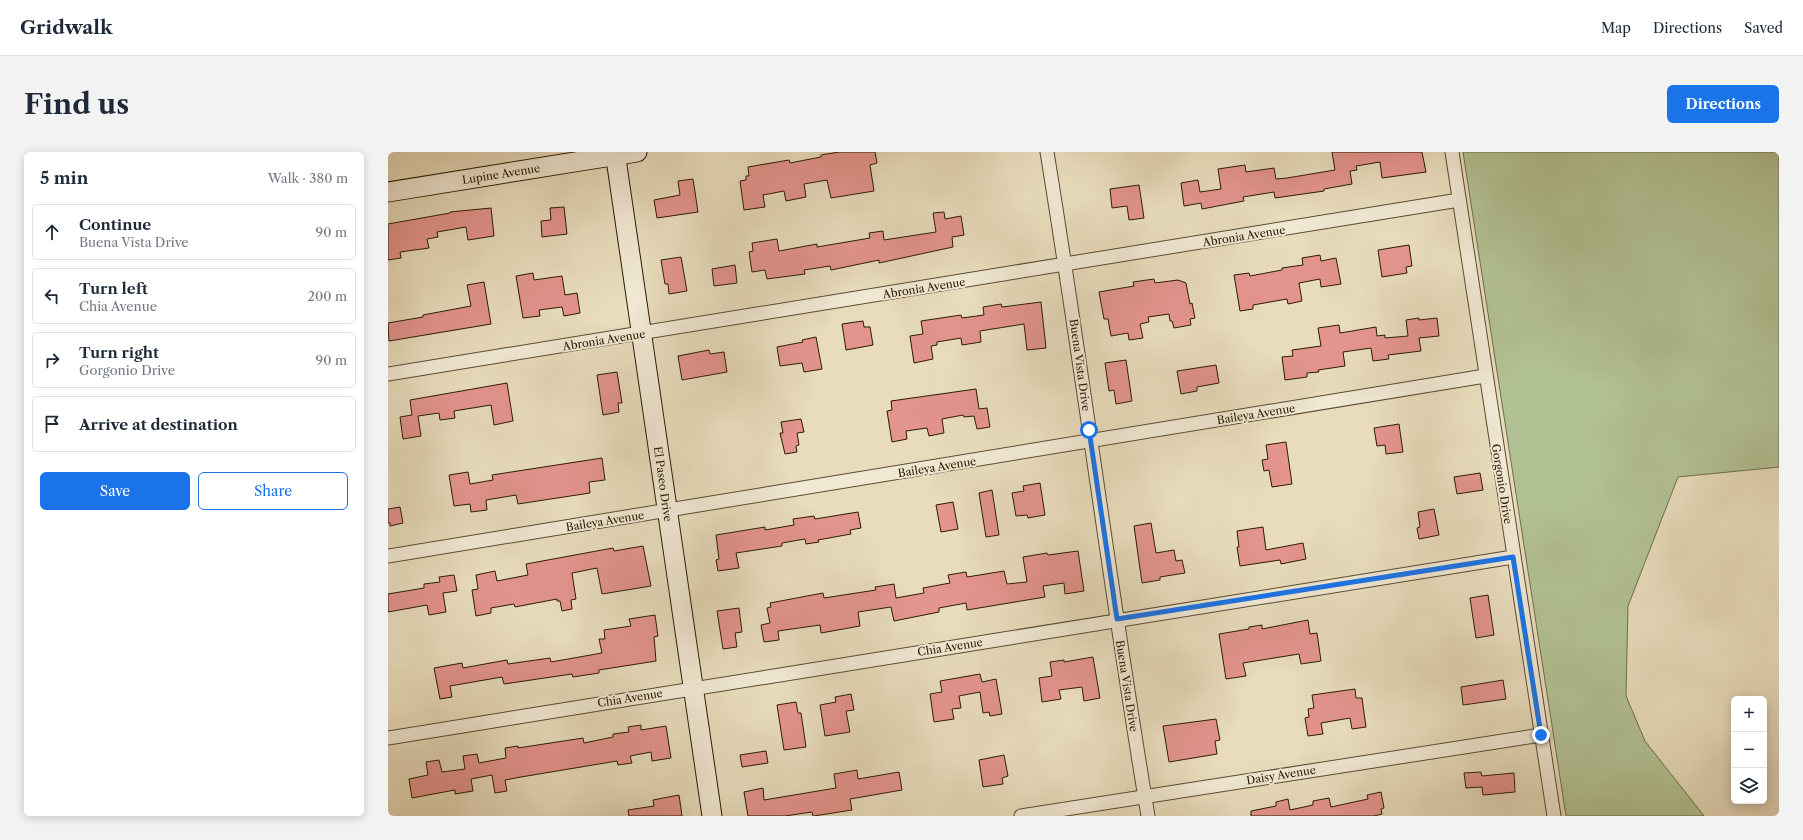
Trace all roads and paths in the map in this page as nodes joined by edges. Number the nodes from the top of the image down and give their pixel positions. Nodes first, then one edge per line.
1 (637, 152) edge
2 (1047, 152) edge
3 (1452, 152) edge
4 (615, 154) edge
5 (388, 192) edge
6 (1460, 200) junction
7 (1066, 265) junction
8 (641, 333) junction
9 (388, 374) edge
10 (1485, 376) junction
11 (1091, 442) junction
12 (667, 510) junction
13 (388, 556) edge
14 (1513, 557) junction
15 (1117, 619) junction
16 (693, 688) junction
17 (1541, 735) junction
18 (388, 738) edge
19 (1144, 796) junction
20 (712, 816) edge
21 (1021, 816) edge
22 (1148, 816) edge
23 (1554, 816) edge

1 - 4 street, Lupine Avenue
2 - 7 street, Buena Vista Drive
3 - 6 street, Gorgonio Drive
4 - 5 street, Lupine Avenue
4 - 8 street, El Paseo Drive
6 - 7 street, Abronia Avenue
6 - 10 street, Gorgonio Drive
7 - 8 street, Abronia Avenue
7 - 11 street, Buena Vista Drive
8 - 9 street, Abronia Avenue
8 - 12 street, El Paseo Drive
10 - 11 street, Baileya Avenue
10 - 14 street, Gorgonio Drive
11 - 12 street, Baileya Avenue
11 - 15 street, Buena Vista Drive
12 - 13 street, Baileya Avenue
12 - 16 street, El Paseo Drive
14 - 15 street, Chia Avenue
14 - 17 street, Gorgonio Drive
15 - 16 street, Chia Avenue
15 - 19 street, Buena Vista Drive
16 - 18 street, Chia Avenue
16 - 20 street, El Paseo Drive
17 - 19 street, Daisy Avenue
17 - 23 street, Gorgonio Drive
19 - 21 street, Daisy Avenue
19 - 22 street, Buena Vista Drive

